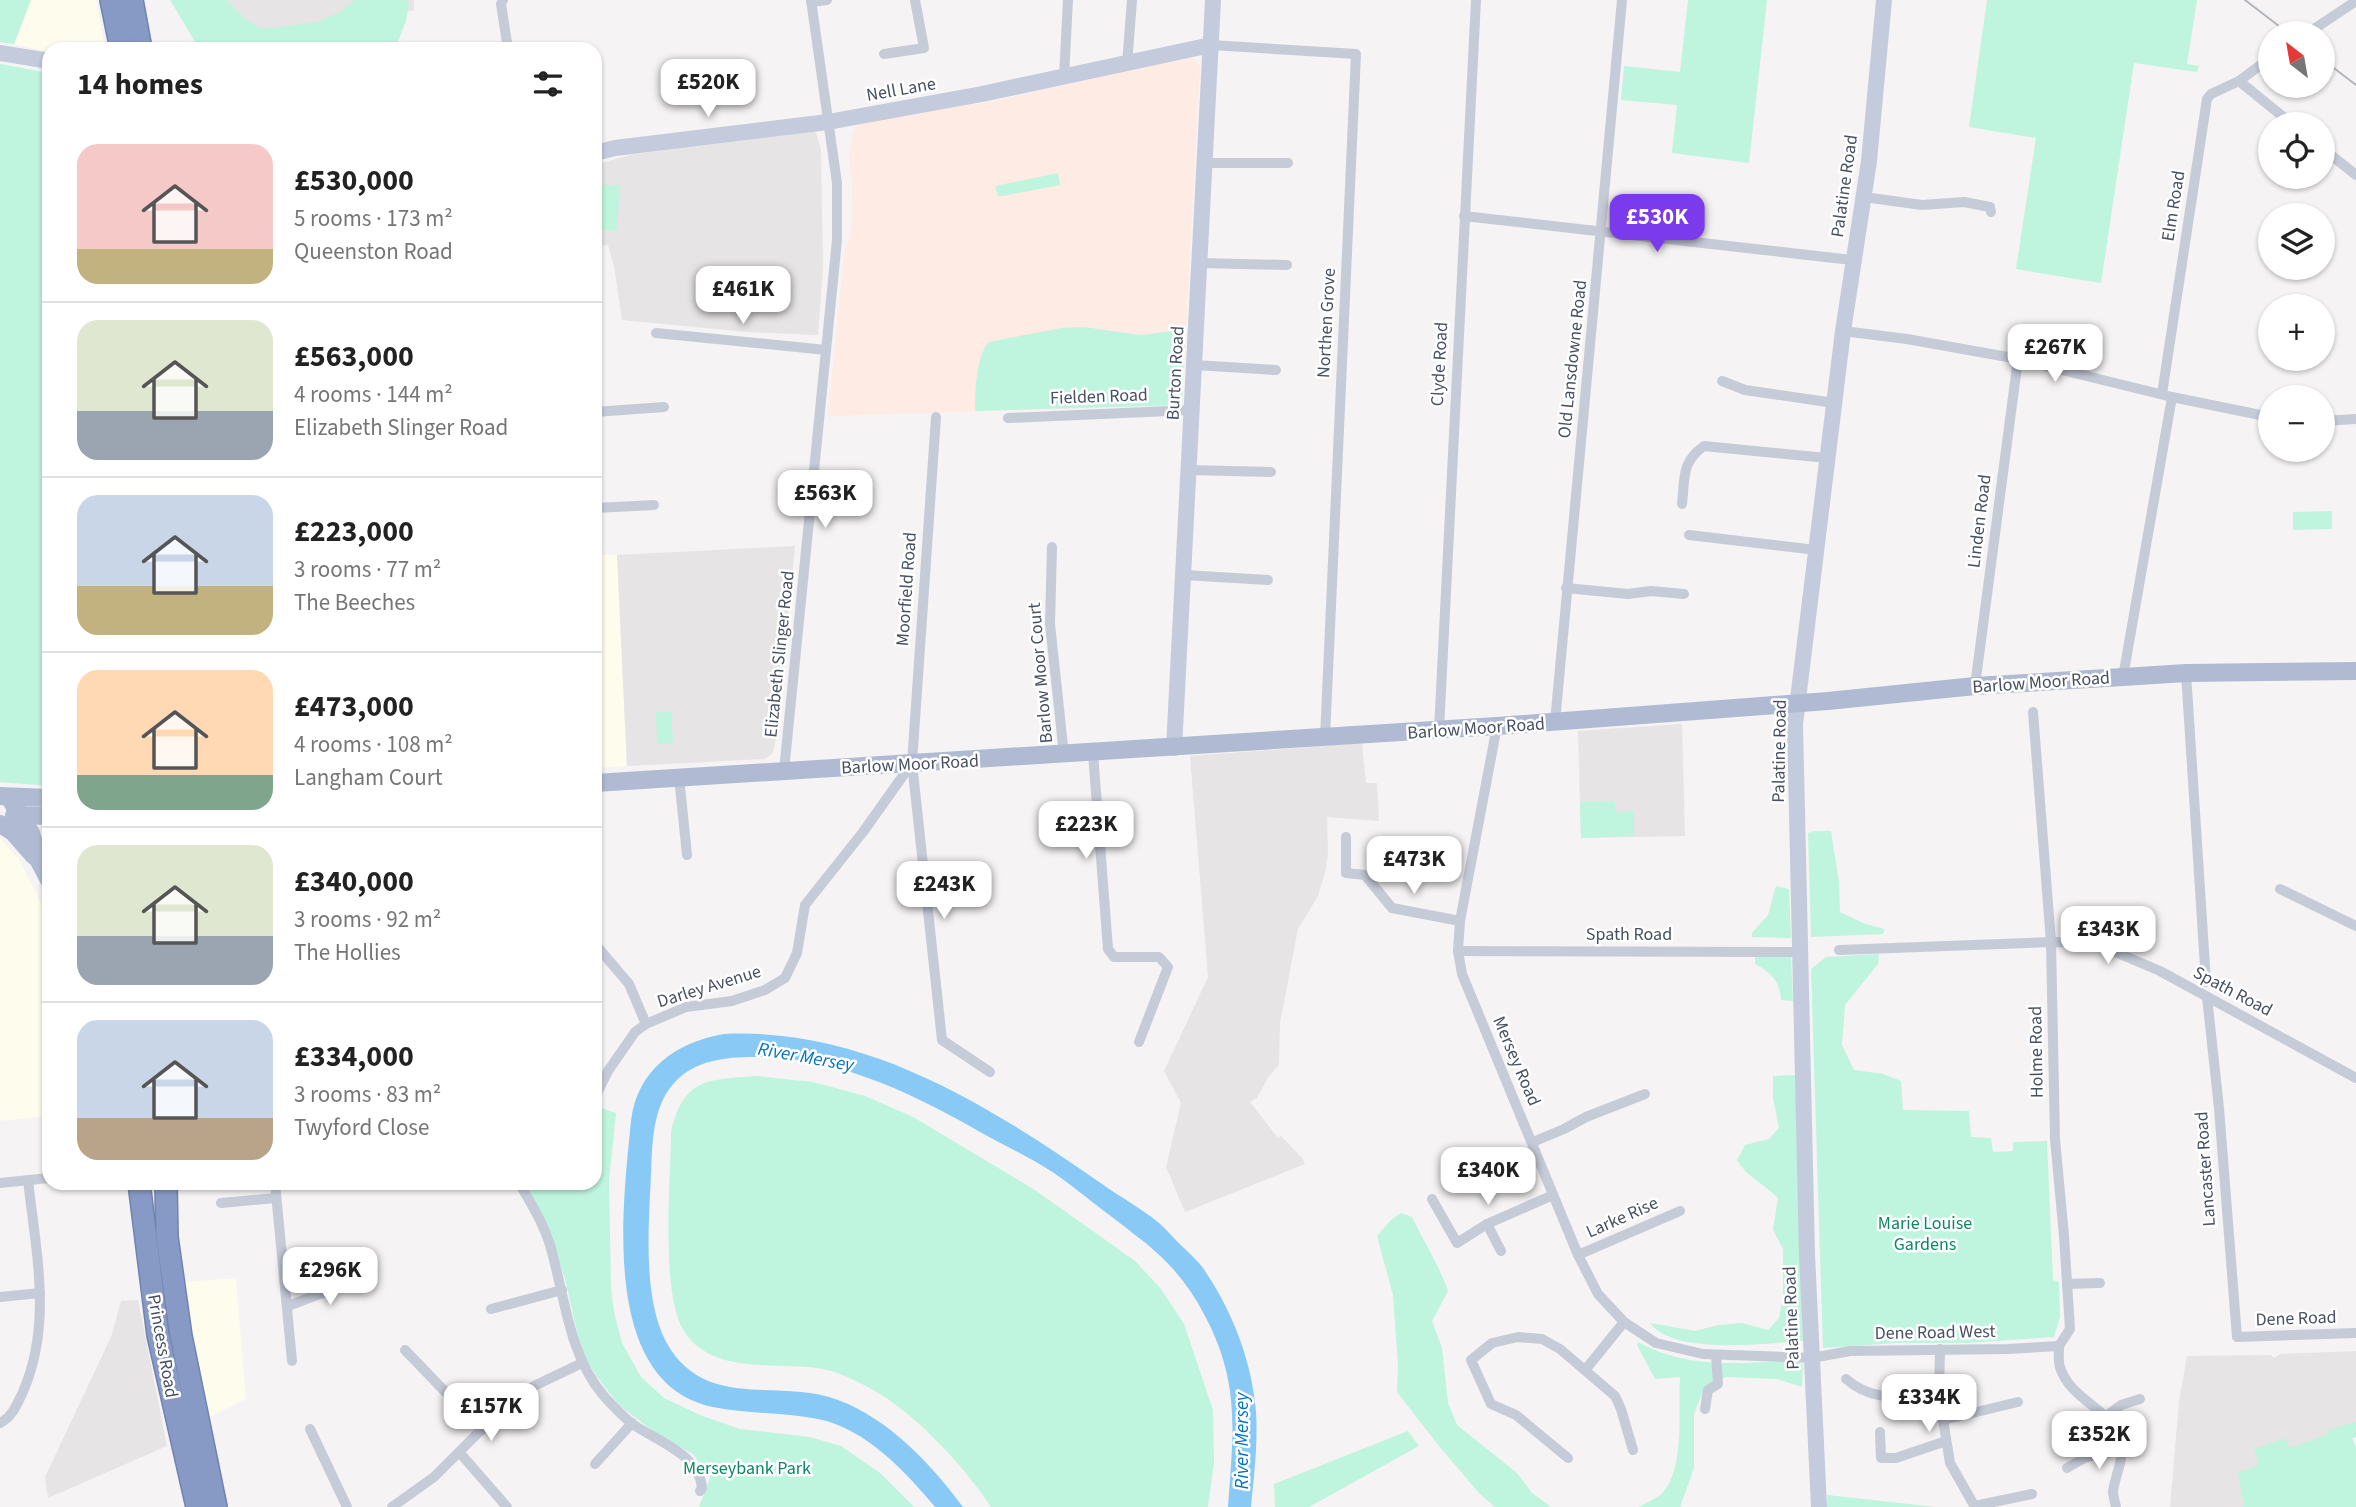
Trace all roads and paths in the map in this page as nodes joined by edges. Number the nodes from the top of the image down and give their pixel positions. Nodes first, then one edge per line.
1 (111, 0) edge
2 (132, 0) edge
3 (503, 0) edge
4 (827, 0) edge
5 (915, 0) edge
6 (1068, 0) edge
7 (1132, 0) edge
8 (1213, 0) edge
9 (1476, 0) edge
10 (1622, 0) edge
11 (1884, 0) edge
12 (811, 1) edge
13 (2356, 1) edge
14 (2326, 21) edge
15 (118, 42) edge
16 (140, 42) edge
17 (507, 42) edge
18 (1211, 45) junction
19 (0, 53) edge
20 (884, 54) dead end
21 (42, 60) edge
22 (1128, 64) junction
23 (2258, 67) edge
24 (1064, 77) junction
25 (2239, 81) junction
26 (2277, 112) edge
27 (828, 122) junction
28 (602, 151) edge
29 (2335, 158) edge
30 (1205, 163) junction
31 (1289, 163) dead end
32 (2356, 175) edge
33 (1864, 197) junction
34 (1991, 212) dead end
35 (1464, 216) junction
36 (1602, 231) junction
37 (1852, 260) junction
38 (1200, 263) junction
39 (1286, 265) dead end
40 (1843, 331) junction
41 (656, 333) dead end
42 (826, 350) junction
43 (2018, 359) junction
44 (1194, 365) junction
45 (1276, 370) dead end
46 (1722, 381) dead end
47 (2167, 396) junction
48 (1834, 402) junction
49 (664, 407) dead end
50 (1192, 410) junction
51 (602, 411) edge
52 (2258, 415) edge
53 (936, 417) dead end
54 (1008, 418) dead end
55 (2356, 419) edge
56 (2335, 420) edge
57 (1826, 458) junction
58 (1189, 470) junction
59 (1271, 472) dead end
60 (1682, 504) dead end
61 (654, 505) dead end
62 (602, 508) edge
63 (1689, 535) dead end
64 (1052, 547) dead end
65 (1816, 550) junction
66 (1184, 575) junction
67 (1268, 580) dead end
68 (1566, 588) junction
69 (1684, 594) dead end
70 (2356, 671) edge
71 (2186, 673) junction
72 (2123, 677) junction
73 (1975, 686) junction
74 (1798, 703) junction
75 (2033, 712) dead end
76 (1555, 722) junction
77 (1497, 726) junction
78 (1439, 730) junction
79 (1325, 738) junction
80 (1174, 748) junction
81 (1093, 753) junction
82 (1064, 755) junction
83 (912, 763) junction
84 (784, 771) junction
85 (679, 777) junction
86 (602, 782) edge
87 (42, 799) edge
88 (3, 802) edge
89 (22, 816) junction
90 (42, 816) edge
91 (0, 824) edge
92 (1346, 837) dead end
93 (687, 855) dead end
94 (39, 861) junction
95 (42, 867) edge
96 (923, 880) junction
97 (2280, 889) dead end
98 (967, 896) dead end
99 (1460, 921) junction
100 (2356, 926) edge
101 (2051, 942) junction
102 (1839, 950) dead end
103 (1458, 951) junction
104 (602, 952) edge
105 (1801, 952) junction
106 (2206, 982) dead end
107 (2207, 997) junction
108 (646, 1024) junction
109 (1139, 1042) dead end
110 (990, 1072) dead end
111 (2356, 1078) edge
112 (602, 1083) edge
113 (1645, 1094) dead end
114 (1533, 1142) junction
115 (42, 1179) edge
116 (28, 1180) junction
117 (0, 1183) edge
118 (140, 1190) edge
119 (166, 1190) edge
120 (275, 1190) edge
121 (523, 1190) edge
122 (1553, 1195) junction
123 (276, 1198) junction
124 (1432, 1199) dead end
125 (221, 1203) dead end
126 (1680, 1211) dead end
127 (1487, 1224) junction
128 (1501, 1251) dead end
129 (1578, 1255) junction
130 (362, 1278) dead end
131 (2100, 1283) dead end
132 (2067, 1284) junction
133 (562, 1290) junction
134 (40, 1293) junction
135 (0, 1297) edge
136 (288, 1306) junction
137 (491, 1309) dead end
138 (1624, 1322) junction
139 (2356, 1334) edge
140 (2237, 1337) joint
141 (2059, 1346) junction
142 (1940, 1349) junction
143 (405, 1350) dead end
144 (1716, 1355) junction
145 (1812, 1358) junction
146 (292, 1361) dead end
147 (582, 1363) junction
148 (1586, 1369) junction
149 (1846, 1379) dead end
150 (1939, 1395) junction
151 (2140, 1399) dead end
152 (2018, 1402) dead end
153 (1705, 1409) dead end
154 (2105, 1417) junction
155 (1943, 1420) junction
156 (0, 1423) edge
157 (632, 1423) junction
158 (310, 1429) dead end
159 (482, 1430) junction
160 (1880, 1432) dead end
161 (1946, 1441) junction
162 (1633, 1450) dead end
163 (2122, 1450) junction
164 (460, 1453) junction
165 (1568, 1458) dead end
166 (595, 1464) dead end
167 (2067, 1468) dead end
168 (700, 1491) dead end
169 (2032, 1494) dead end
170 (397, 1505) edge
171 (1975, 1506) edge
172 (197, 1507) edge
173 (216, 1507) edge
174 (347, 1507) edge
175 (507, 1507) edge
176 (1819, 1507) edge
177 (2116, 1507) edge

1 - 15 highway
2 - 16 highway
3 - 17 street
4 - 12 street
5 - 20 street
6 - 24 street
7 - 22 street
8 - 18 main road, Burton Road
9 - 35 street, Clyde Road
10 - 36 street, Old Lansdowne Road
11 - 33 main road, Palatine Road
12 - 27 street, Elizabeth Slinger Road
13 - 14 street
18 - 22 main road, Nell Lane
18 - 30 main road, Burton Road
18 - 79 street, Northen Grove
19 - 21 main road
22 - 24 main road, Nell Lane
23 - 25 street, Elm Road
24 - 27 main road, Nell Lane
25 - 26 street
25 - 47 street, Elm Road
27 - 28 main road, Nell Lane
27 - 42 street, Elizabeth Slinger Road
29 - 32 street
30 - 31 street
30 - 38 main road, Burton Road
33 - 34 street
33 - 37 main road, Palatine Road
35 - 36 street
35 - 78 street, Clyde Road
36 - 37 street
36 - 68 street, Old Lansdowne Road
37 - 40 main road, Palatine Road
38 - 39 street
38 - 44 main road, Burton Road
40 - 43 street
40 - 48 main road, Palatine Road
41 - 42 street
42 - 84 street, Elizabeth Slinger Road
43 - 47 street
43 - 73 street, Linden Road
44 - 45 street
44 - 50 main road, Burton Road
46 - 48 street
47 - 52 street
47 - 72 street, Elm Road
48 - 57 main road, Palatine Road
49 - 51 street
50 - 54 street, Fielden Road
50 - 58 main road, Burton Road
53 - 83 street, Moorfield Road
55 - 56 street
57 - 60 street
57 - 65 main road, Palatine Road
58 - 59 street
58 - 66 main road, Burton Road
61 - 62 street
63 - 65 street
64 - 82 street, Barlow Moor Court
65 - 74 main road, Palatine Road
66 - 67 street
66 - 80 main road, Burton Road
68 - 69 street
68 - 76 street, Old Lansdowne Road
70 - 71 main road, Barlow Moor Road
71 - 72 main road, Barlow Moor Road
71 - 106 street
72 - 73 main road, Barlow Moor Road
73 - 74 main road, Barlow Moor Road
74 - 76 main road, Barlow Moor Road
74 - 105 main road, Palatine Road
75 - 101 street, Holme Road
76 - 77 main road, Barlow Moor Road
77 - 78 main road, Barlow Moor Road
77 - 99 street, Mersey Road
78 - 79 main road, Barlow Moor Road
79 - 80 main road, Barlow Moor Road
80 - 81 main road, Barlow Moor Road
81 - 82 main road, Barlow Moor Road
81 - 109 street
82 - 83 main road, Barlow Moor Road
83 - 84 main road, Barlow Moor Road
83 - 96 street, Moorfield Road
83 - 108 street, Darley Avenue
84 - 85 main road, Barlow Moor Road
85 - 86 main road, Barlow Moor Road
85 - 93 street
87 - 88 main road
88 - 89 main road
89 - 90 main road
89 - 94 main road
91 - 94 main road
92 - 99 street
94 - 95 main road
96 - 98 street
96 - 110 street, Moorfield Road
97 - 100 street
99 - 103 street, Mersey Road
101 - 102 street, Spath Road
101 - 107 street, Spath Road
101 - 132 street, Holme Road
103 - 105 street, Spath Road
103 - 114 street, Mersey Road
104 - 108 street
105 - 145 main road, Palatine Road
107 - 111 street, Spath Road
107 - 140 street, Lancaster Road
108 - 112 street, Darley Avenue
113 - 114 street
114 - 122 street, Mersey Road
115 - 116 street
116 - 117 street
116 - 134 street
118 - 172 highway, Princess Road
119 - 173 highway, Princess Road
120 - 123 street
121 - 133 street
122 - 127 street
122 - 129 street, Mersey Road
123 - 125 street
123 - 136 street
124 - 127 street
126 - 129 street, Larke Rise
127 - 128 street
129 - 138 street, Mersey Road
130 - 136 street
131 - 132 street
132 - 141 street, Holme Road
133 - 137 street
133 - 147 street
134 - 135 street
134 - 156 street
136 - 146 street
138 - 144 street, Mersey Road
138 - 148 street
139 - 140 street, Dene Road
141 - 142 street, Dene Road West
141 - 154 street
142 - 145 street, Dene Road West
142 - 150 street
143 - 159 street
144 - 145 street, Mersey Road
144 - 153 street
145 - 176 main road, Palatine Road
147 - 157 street
147 - 159 street
148 - 162 street
148 - 165 street
149 - 150 street
150 - 155 street
151 - 154 street
152 - 155 street
154 - 163 street
155 - 161 street
157 - 166 street
157 - 168 street
158 - 174 street
159 - 164 street
160 - 161 street
161 - 171 street
163 - 167 street
163 - 177 street
164 - 170 street
164 - 175 street
169 - 171 street

